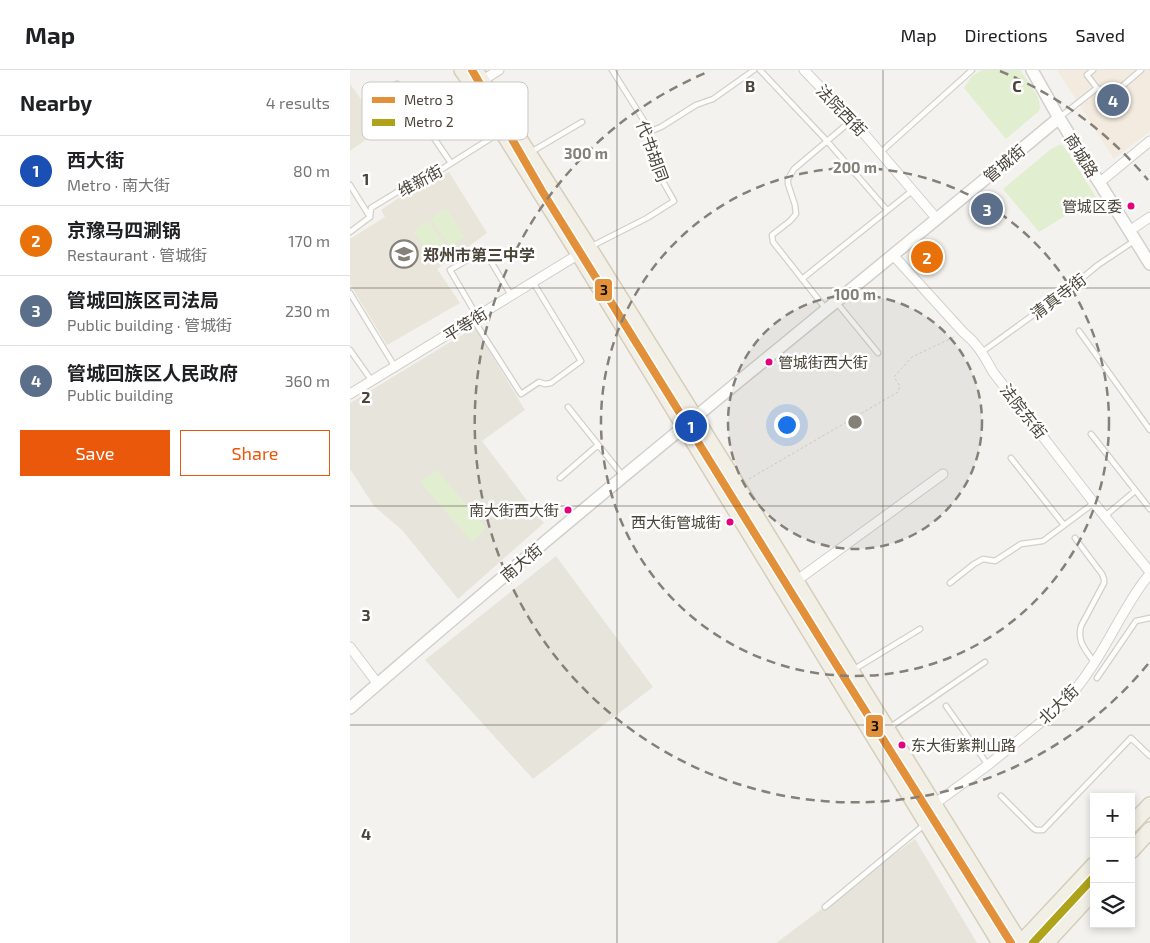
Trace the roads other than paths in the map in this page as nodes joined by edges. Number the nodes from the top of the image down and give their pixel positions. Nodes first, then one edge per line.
1 (462, 70) edge
2 (499, 70) edge
3 (612, 70) edge
4 (754, 70) edge
5 (760, 70) edge
6 (804, 70) edge
7 (972, 70) edge
8 (1032, 70) edge
9 (1094, 70) edge
10 (1141, 70) edge
11 (479, 75) edge
12 (471, 82) edge
13 (1097, 88) junction
14 (1059, 118) junction
15 (852, 120) junction
16 (582, 122) dead end
17 (649, 132) junction
18 (435, 140) edge
19 (488, 140) edge
20 (508, 140) edge
21 (520, 140) edge
22 (827, 141) junction
23 (1150, 141) edge
24 (881, 152) junction
25 (529, 154) junction
26 (451, 163) junction
27 (1099, 183) junction
28 (350, 185) edge
29 (913, 190) junction
30 (887, 210) junction
31 (370, 217) junction
32 (1150, 217) edge
33 (937, 219) junction
34 (350, 232) edge
35 (1132, 236) junction
36 (584, 251) junction
37 (893, 255) junction
38 (1150, 264) edge
39 (802, 279) junction
40 (533, 282) junction
41 (350, 293) edge
42 (512, 295) junction
43 (836, 302) junction
44 (826, 309) junction
45 (475, 318) junction
46 (1079, 331) dead end
47 (350, 350) edge
48 (982, 352) junction
49 (878, 353) dead end
50 (395, 367) junction
51 (372, 381) junction
52 (350, 394) edge
53 (568, 407) dead end
54 (689, 421) junction
55 (1150, 430) edge
56 (1091, 434) dead end
57 (598, 445) junction
58 (1011, 458) dead end
59 (942, 474) dead end
60 (623, 476) junction
61 (560, 478) dead end
62 (1135, 491) junction
63 (1094, 503) junction
64 (1150, 509) edge
65 (1105, 516) junction
66 (1064, 525) junction
67 (1075, 538) dead end
68 (1150, 573) edge
69 (796, 581) junction
70 (950, 583) dead end
71 (1150, 618) edge
72 (920, 629) dead end
73 (350, 647) edge
74 (985, 662) dead end
75 (1095, 663) junction
76 (850, 671) junction
77 (1097, 678) dead end
78 (378, 684) junction
79 (946, 706) dead end
80 (350, 708) edge
81 (887, 729) junction
82 (1150, 756) edge
83 (988, 765) junction
84 (1002, 796) dead end
85 (933, 805) junction
86 (1150, 805) edge
87 (1135, 821) edge
88 (927, 822) junction
89 (1150, 830) edge
90 (1135, 847) edge
91 (1090, 870) edge
92 (1090, 895) edge
93 (825, 907) dead end
94 (1000, 943) edge
95 (1020, 943) edge
96 (1046, 943) edge

1 - 12 main road
2 - 11 street
3 - 17 lane, 代书胡同
4 - 17 lane
5 - 22 lane
6 - 15 street, 法院西街
7 - 24 lane
8 - 14 street, 商城路
9 - 13 lane
10 - 13 lane
13 - 14 lane
14 - 27 street, 商城路
14 - 33 street, 管城街
15 - 22 lane
15 - 24 street, 法院西街
16 - 25 lane
17 - 36 lane, 代书胡同
18 - 26 lane
19 - 26 lane, 维新街
20 - 36 main road
21 - 25 main road
22 - 30 lane
22 - 39 lane
23 - 27 street
24 - 29 street, 法院西街
25 - 36 main road
26 - 31 lane, 维新街
27 - 35 street, 商城路
28 - 31 lane
29 - 30 lane
29 - 33 street, 法院西街
30 - 39 lane
31 - 34 lane, 维新街
32 - 35 street, 清真寺街
33 - 37 street, 管城街
35 - 38 street, 商城路
35 - 48 lane, 清真寺街
36 - 40 street, 平等街
36 - 54 main road
37 - 43 street, 管城街
37 - 48 street, 法院东街
39 - 44 lane
40 - 42 street, 平等街
40 - 45 lane
41 - 50 lane
42 - 45 street, 平等街
42 - 45 lane
43 - 44 street, 管城街
43 - 49 lane
44 - 54 street, 管城街
45 - 50 street, 平等街
46 - 55 lane
47 - 51 lane
48 - 63 street, 法院东街
50 - 51 street, 平等街
51 - 52 street, 平等街
53 - 57 lane
54 - 60 street, 南大街
54 - 69 main road
54 - 88 main road
56 - 62 lane
57 - 60 lane
57 - 61 lane
58 - 66 lane
59 - 69 street
60 - 78 street, 南大街
62 - 64 lane
62 - 65 lane
63 - 65 street, 法院东街
63 - 66 lane
65 - 68 street, 法院东街
66 - 70 lane
67 - 75 lane
68 - 75 street, 北大街
69 - 76 main road
71 - 77 lane
72 - 76 lane
73 - 78 street
74 - 81 lane
75 - 83 street, 北大街
76 - 81 main road
78 - 80 street, 南大街
79 - 83 lane
81 - 85 main road
82 - 84 lane
83 - 85 street, 北大街
85 - 95 main road
86 - 87 main road
88 - 93 lane
88 - 94 main road
89 - 90 main road
91 - 95 main road
92 - 96 main road

